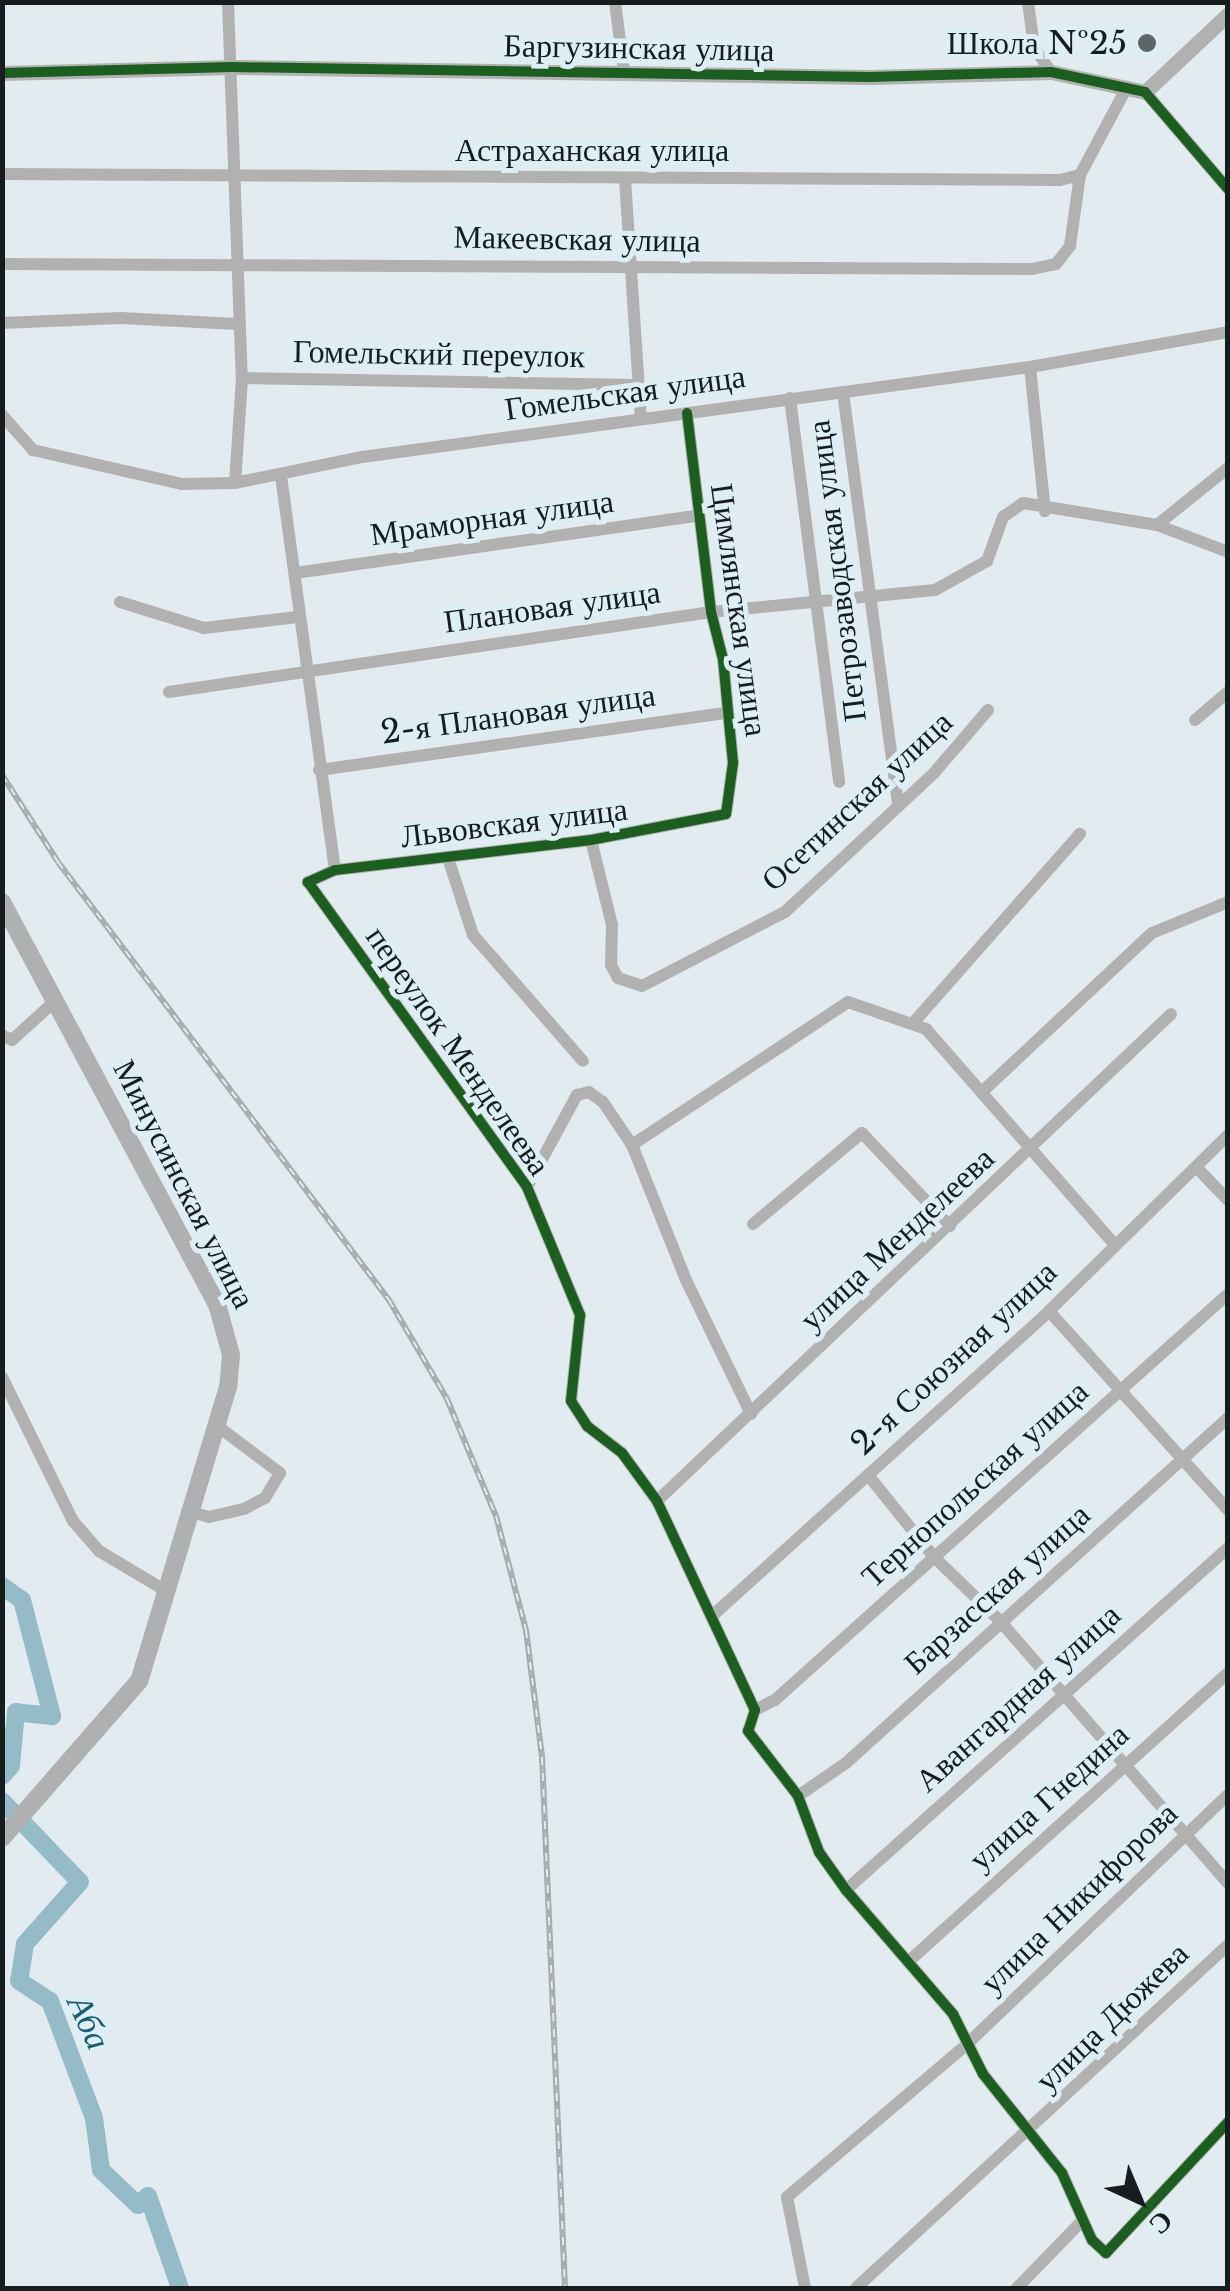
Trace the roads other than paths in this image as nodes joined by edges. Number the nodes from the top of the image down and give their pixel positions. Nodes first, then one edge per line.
1 (228, 2) edge
2 (615, 2) edge
3 (1028, 2) edge
4 (1228, 14) edge
5 (232, 67) junction
6 (624, 72) junction
7 (1051, 72) junction
8 (2, 73) edge
9 (1128, 87) junction
10 (1145, 92) junction
11 (2, 174) edge
12 (232, 175) junction
13 (1080, 176) junction
14 (624, 179) junction
15 (1228, 189) edge
16 (234, 263) junction
17 (2, 264) edge
18 (631, 268) junction
19 (2, 323) edge
20 (237, 324) junction
21 (1228, 332) edge
22 (1030, 367) junction
23 (242, 378) junction
24 (636, 385) junction
25 (843, 392) junction
26 (790, 398) junction
27 (688, 413) junction
28 (2, 415) edge
29 (641, 418) junction
30 (1228, 468) edge
31 (281, 476) junction
32 (235, 483) junction
33 (1044, 510) junction
34 (697, 516) junction
35 (1157, 524) junction
36 (1228, 552) edge
37 (295, 574) junction
38 (868, 594) junction
39 (816, 600) junction
40 (120, 602) dead end
41 (710, 612) junction
42 (298, 617) junction
43 (305, 670) junction
44 (169, 692) dead end
45 (1228, 692) edge
46 (988, 710) dead end
47 (725, 713) junction
48 (1195, 720) dead end
49 (319, 770) junction
50 (839, 782) dead end
51 (898, 803) junction
52 (726, 814) joint
53 (1080, 834) dead end
54 (591, 840) junction
55 (448, 858) junction
56 (335, 870) junction
57 (308, 882) joint
58 (2, 902) edge
59 (1228, 902) edge
60 (55, 1001) junction
61 (1171, 1014) dead end
62 (914, 1022) junction
63 (5, 1042) edge
64 (582, 1061) dead end
65 (982, 1090) junction
66 (1228, 1135) edge
67 (632, 1145) junction
68 (1033, 1149) junction
69 (1196, 1166) junction
70 (527, 1187) junction
71 (1228, 1200) edge
72 (753, 1224) dead end
73 (950, 1226) junction
74 (1114, 1246) junction
75 (1228, 1294) edge
76 (1049, 1311) junction
77 (2, 1377) edge
78 (1119, 1393) junction
79 (751, 1414) junction
80 (1228, 1418) edge
81 (216, 1425) junction
82 (1182, 1462) junction
83 (868, 1475) junction
84 (657, 1501) junction
85 (1228, 1510) edge
86 (187, 1511) junction
87 (1228, 1548) edge
88 (934, 1557) junction
89 (166, 1591) junction
90 (712, 1616) junction
91 (1000, 1621) junction
92 (1228, 1673) edge
93 (1063, 1694) junction
94 (755, 1710) junction
95 (1123, 1768) junction
96 (1228, 1795) edge
97 (798, 1796) junction
98 (1182, 1836) junction
99 (2, 1838) edge
100 (1228, 1882) edge
101 (846, 1890) junction
102 (1228, 1945) edge
103 (908, 1962) junction
104 (965, 2046) junction
105 (1228, 2122) edge
106 (1030, 2132) junction
107 (1081, 2222) junction
108 (805, 2288) edge
109 (856, 2288) edge
110 (1017, 2288) edge

1 - 5 street
2 - 6 street
3 - 7 street
4 - 10 street
5 - 6 street, Баргузинская улица
5 - 8 street, Баргузинская улица
5 - 12 street
6 - 7 street, Баргузинская улица
7 - 9 street, Баргузинская улица
9 - 10 street, Баргузинская улица
9 - 13 street
10 - 15 street
11 - 12 street, Астраханская улица
12 - 14 street, Астраханская улица
12 - 16 street
13 - 14 street, Астраханская улица
13 - 18 street, Макеевская улица
14 - 18 street
16 - 17 street, Макеевская улица
16 - 18 street, Макеевская улица
16 - 20 street
18 - 24 street
19 - 20 street
20 - 23 street
21 - 22 street, Гомельская улица
22 - 25 street, Гомельская улица
22 - 33 street
23 - 24 street, Гомельский переулок
23 - 32 street
24 - 29 street
25 - 26 street, Гомельская улица
25 - 38 street, Петрозаводская улица
26 - 27 street, Гомельская улица
26 - 39 street
27 - 29 street, Гомельская улица
27 - 34 street, Цимлянская улица
28 - 32 street, Гомельская улица
29 - 31 street, Гомельская улица
30 - 35 street
31 - 32 street, Гомельская улица
31 - 37 street
33 - 35 street
33 - 38 street, Плановая улица
34 - 37 street, Мраморная улица
34 - 41 street, Цимлянская улица
35 - 36 street
37 - 42 street
38 - 39 street, Плановая улица
38 - 51 street, Петрозаводская улица
39 - 41 street, Плановая улица
39 - 50 street
40 - 42 street
41 - 43 street, Плановая улица
41 - 47 street, Цимлянская улица
42 - 43 street
43 - 44 street, Плановая улица
43 - 49 street
45 - 48 street
46 - 51 street, Осетинская улица
47 - 49 street, 2-я Плановая улица
47 - 52 street, Цимлянская улица
49 - 56 street
51 - 54 street, Осетинская улица
52 - 54 street, Львовская улица
53 - 62 street
54 - 55 street, Львовская улица
55 - 56 street, Львовская улица
55 - 64 street
56 - 57 street, Львовская улица
57 - 70 street, переулок Менделеева
58 - 60 main road, Минусинская улица
59 - 65 street
60 - 63 street
60 - 81 main road, Минусинская улица
61 - 68 street, улица Менделеева
62 - 65 street
62 - 67 street
65 - 68 street
66 - 69 street, 2-я Союзная улица
67 - 70 street
67 - 79 street
68 - 73 street, улица Менделеева
68 - 74 street
69 - 71 street
69 - 74 street, 2-я Союзная улица
70 - 84 street, переулок Менделеева
72 - 73 street
73 - 79 street, улица Менделеева
74 - 76 street, 2-я Союзная улица
75 - 78 street, Тернопольская улица
76 - 78 street
76 - 83 street, 2-я Союзная улица
77 - 89 street
78 - 82 street
78 - 88 street, Тернопольская улица
79 - 84 street, улица Менделеева
80 - 82 street, Барзасская улица
81 - 86 main road, Минусинская улица
81 - 86 street
82 - 85 street
82 - 91 street, Барзасская улица
83 - 88 street
83 - 90 street, 2-я Союзная улица
84 - 90 street, переулок Менделеева
86 - 89 main road, Минусинская улица
87 - 93 street, Авангардная улица
88 - 91 street
88 - 94 street, Тернопольская улица
89 - 99 main road, Минусинская улица
90 - 94 street, переулок Менделеева
91 - 93 street
91 - 97 street, Барзасская улица
92 - 95 street, улица Гнедина
93 - 95 street
93 - 101 street, Авангардная улица
94 - 97 street, переулок Менделеева
95 - 98 street
95 - 103 street, улица Гнедина
96 - 98 street, улица Никифорова
97 - 101 street, переулок Менделеева
98 - 100 street
98 - 104 street, улица Никифорова
101 - 103 street, переулок Менделеева
102 - 106 street, улица Дюжева
103 - 104 street, переулок Менделеева
104 - 106 street, переулок Менделеева
104 - 108 street, улица Никифорова
105 - 107 street, переулок Менделеева
106 - 107 street, переулок Менделеева
106 - 109 street, улица Дюжева
107 - 110 street

